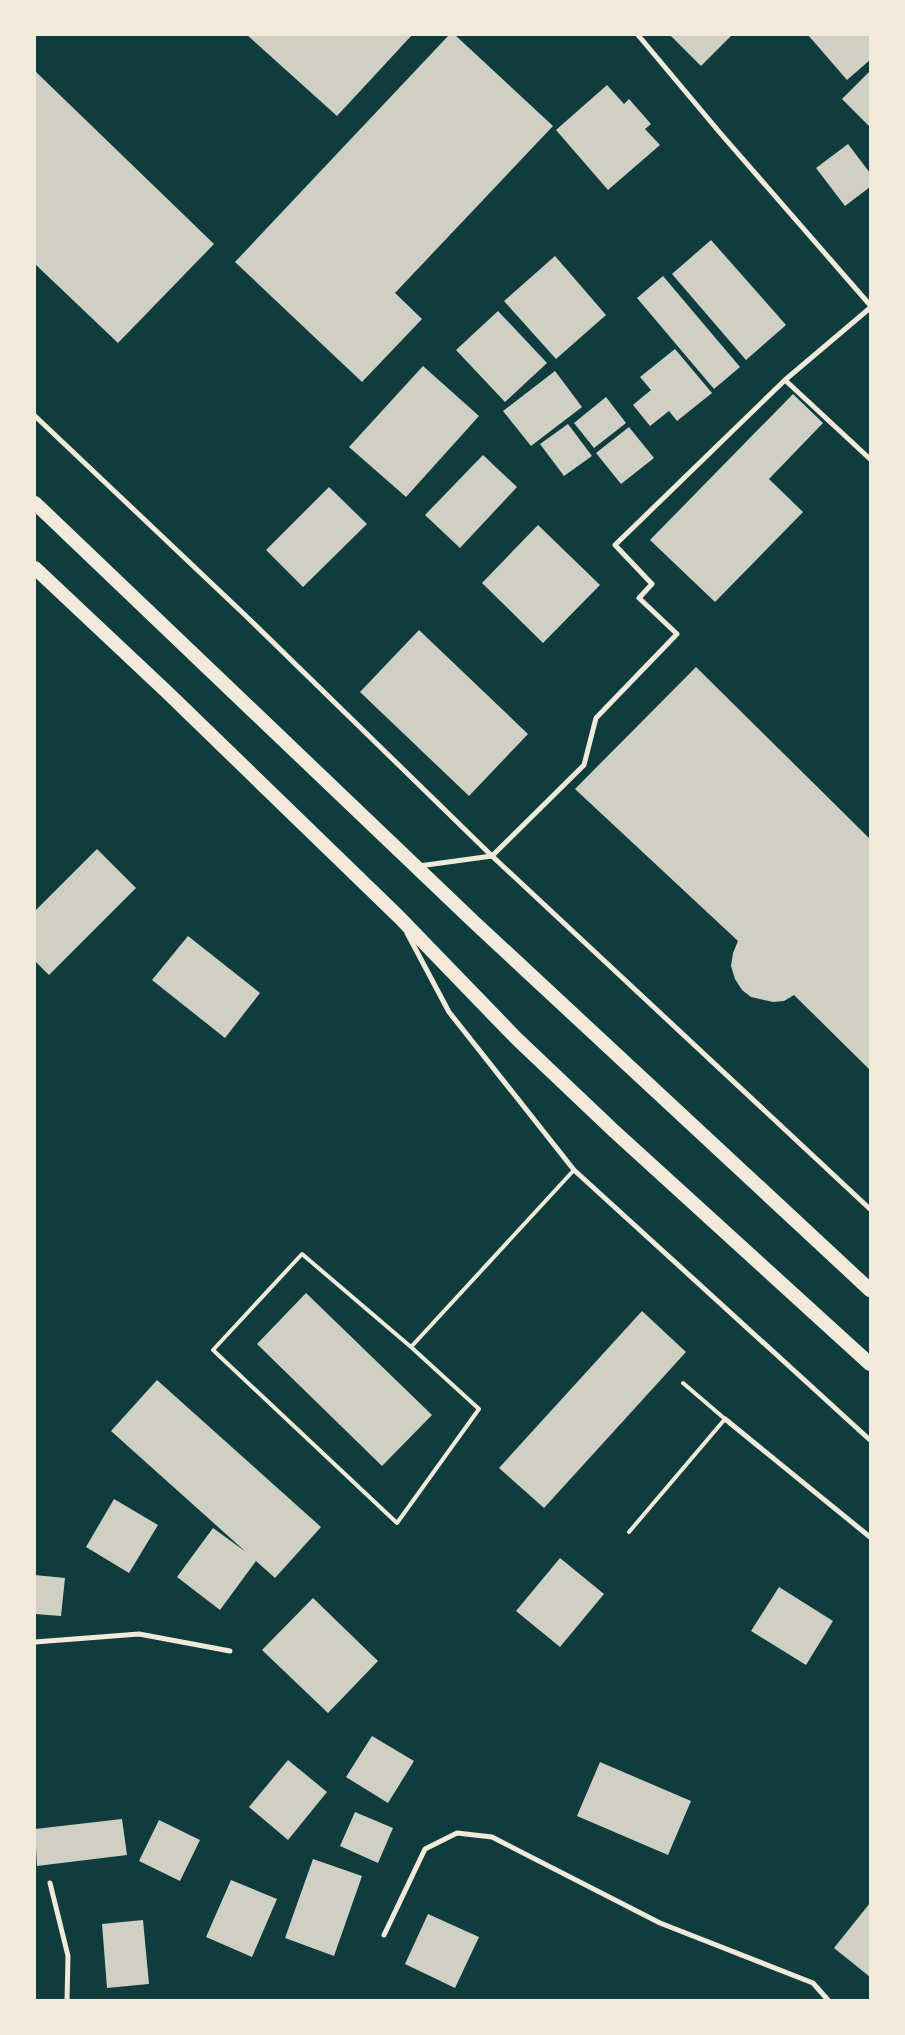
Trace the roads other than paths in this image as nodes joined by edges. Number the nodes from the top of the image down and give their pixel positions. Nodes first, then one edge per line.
1 (638, 35) edge
2 (870, 307) edge
3 (785, 380) junction
4 (35, 416) edge
5 (870, 459) edge
6 (35, 503) edge
7 (35, 568) edge
8 (492, 856) junction
9 (415, 866) junction
10 (398, 917) junction
11 (574, 1170) junction
12 (870, 1210) edge
13 (870, 1290) edge
14 (410, 1347) junction
15 (870, 1364) edge
16 (683, 1382) dead end
17 (726, 1419) junction
18 (870, 1440) edge
19 (629, 1532) dead end
20 (870, 1537) edge
21 (35, 1642) edge
22 (230, 1652) dead end
23 (50, 1882) dead end
24 (384, 1934) dead end
25 (67, 2000) edge
26 (828, 2000) edge

1 - 2 street
2 - 3 street
3 - 5 street
3 - 8 street
4 - 8 street
6 - 9 highway
7 - 10 highway
8 - 9 street
8 - 12 street
9 - 13 highway
10 - 11 street
10 - 15 highway
11 - 14 lane
11 - 18 street
14 - 14 lane
16 - 17 lane
17 - 19 lane
17 - 20 street
21 - 22 street
23 - 25 street
24 - 26 street

